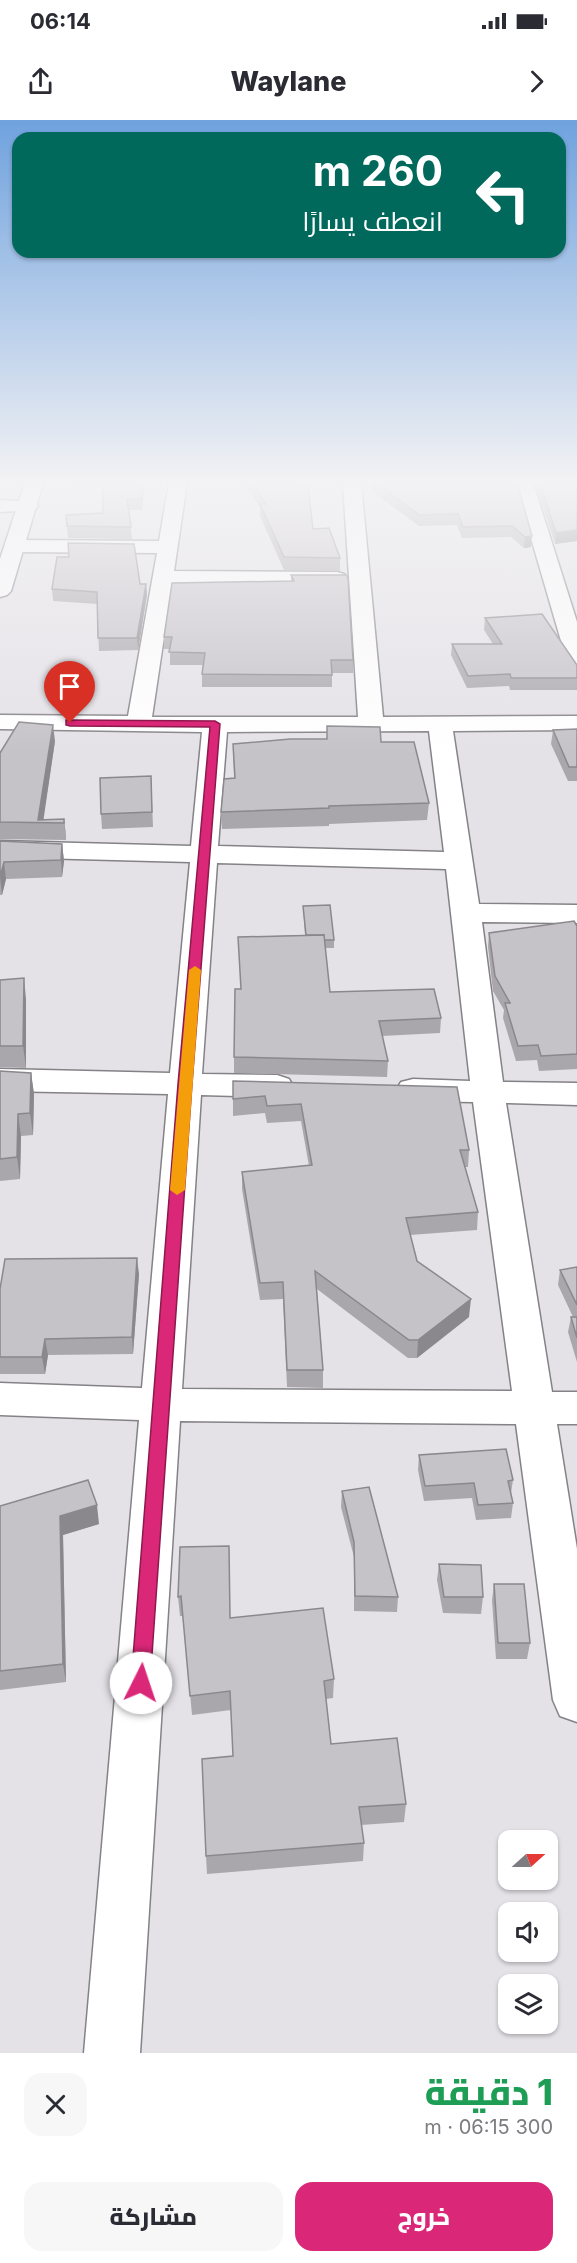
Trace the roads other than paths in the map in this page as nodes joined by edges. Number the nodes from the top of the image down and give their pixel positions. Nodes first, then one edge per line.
1 (6, 573) edge
2 (164, 573) edge
3 (360, 573) edge
4 (551, 573) edge
5 (163, 577) junction
6 (360, 579) junction
7 (0, 591) edge
8 (577, 658) edge
9 (0, 722) edge
10 (139, 723) junction
11 (440, 723) junction
12 (577, 723) edge
13 (215, 724) junction
14 (371, 724) junction
15 (0, 849) edge
16 (205, 855) junction
17 (459, 861) junction
18 (466, 914) junction
19 (577, 914) edge
20 (0, 1080) edge
21 (185, 1084) junction
22 (302, 1087) edge
23 (383, 1089) edge
24 (488, 1091) junction
25 (577, 1094) edge
26 (0, 1399) edge
27 (162, 1405) junction
28 (536, 1407) junction
29 (577, 1408) edge
30 (577, 1700) edge
31 (112, 2053) edge

1 - 7 street
2 - 5 street
3 - 6 street
4 - 8 street
5 - 6 street
5 - 10 street
6 - 14 street
9 - 10 street
10 - 13 street
11 - 12 street
11 - 14 street
11 - 17 street
13 - 14 street
13 - 16 street
15 - 16 street
16 - 17 street
16 - 21 street
17 - 18 street
18 - 19 street
18 - 24 street
20 - 21 street
21 - 22 street
21 - 27 street
23 - 24 street
24 - 25 street
24 - 28 street
26 - 27 street
27 - 28 street
27 - 31 street
28 - 29 street
28 - 30 street

